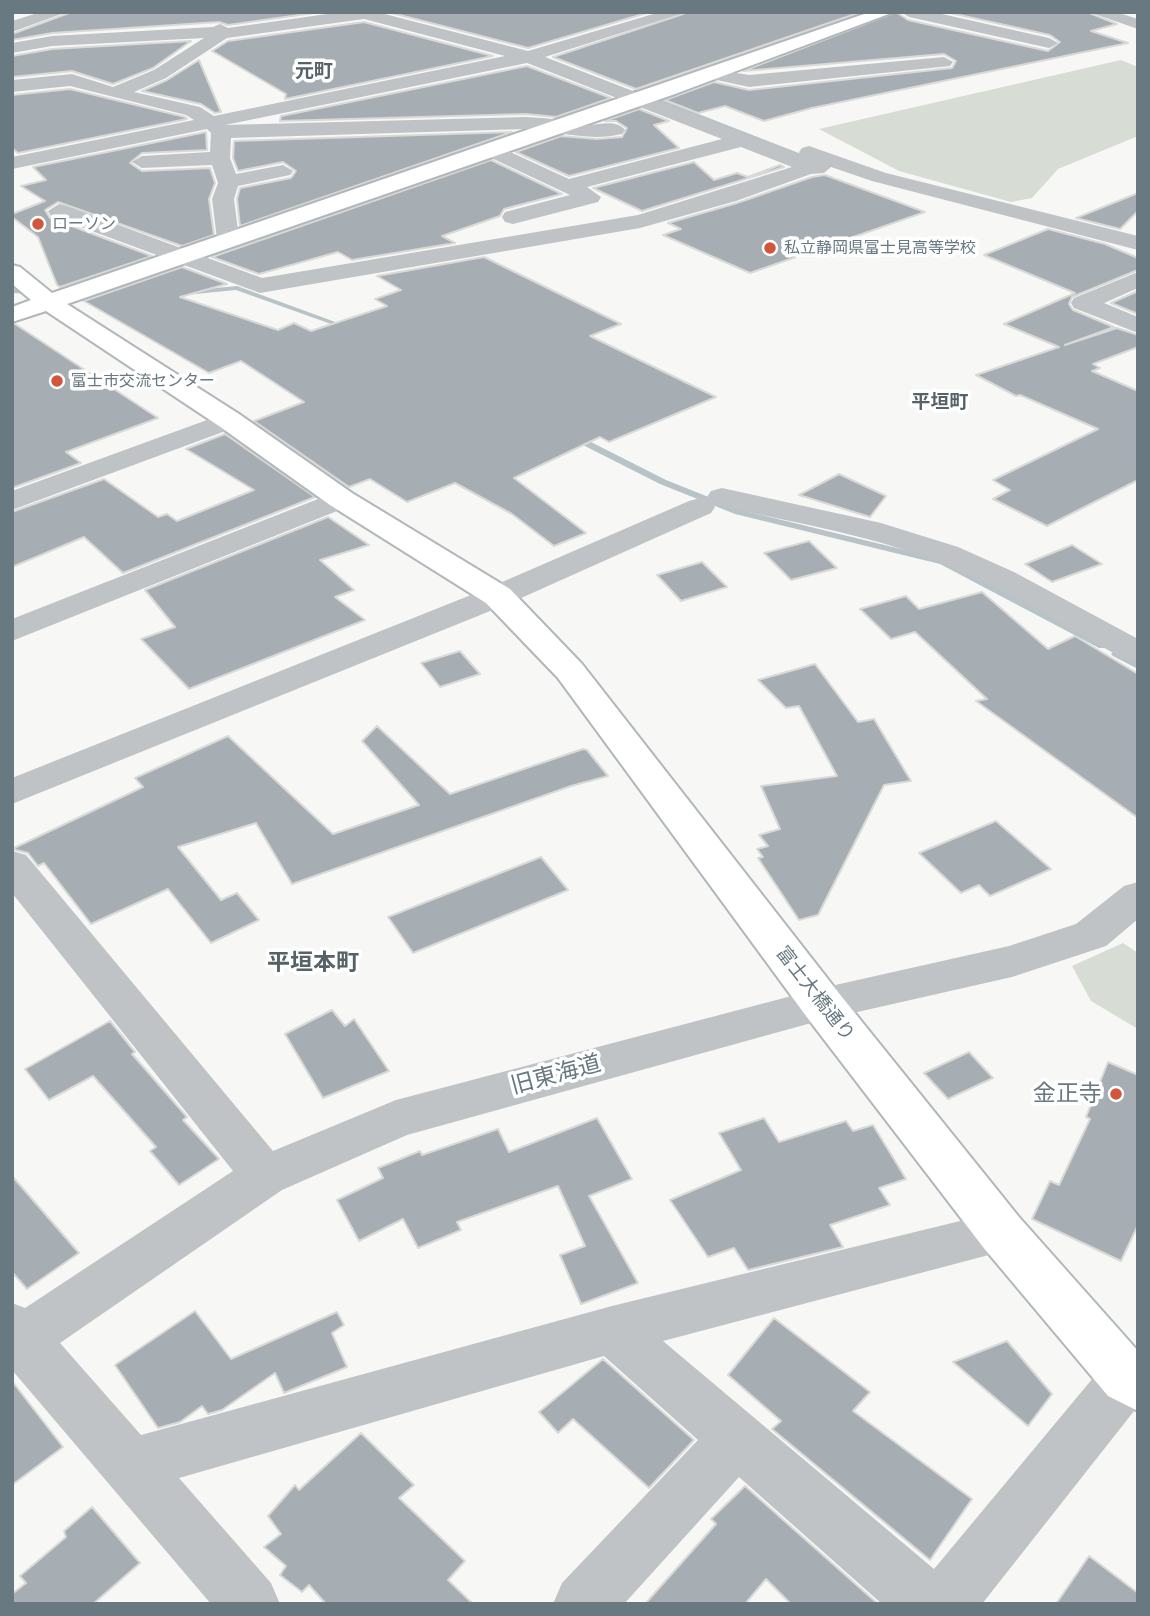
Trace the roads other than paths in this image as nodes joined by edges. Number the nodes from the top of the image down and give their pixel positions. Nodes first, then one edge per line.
1 (59, 12) edge
2 (215, 12) edge
3 (679, 12) edge
4 (886, 12) edge
5 (909, 12) edge
6 (1097, 12) edge
7 (597, 21) dead end
8 (1138, 24) edge
9 (12, 27) edge
10 (492, 29) dead end
11 (620, 30) junction
12 (221, 33) junction
13 (463, 39) junction
14 (1049, 43) dead end
15 (266, 44) dead end
16 (12, 48) edge
17 (552, 50) junction
18 (530, 56) junction
19 (944, 62) dead end
20 (718, 75) junction
21 (12, 86) edge
22 (663, 92) junction
23 (115, 93) junction
24 (637, 100) junction
25 (563, 125) junction
26 (217, 127) junction
27 (615, 130) dead end
28 (740, 141) junction
29 (490, 150) junction
30 (220, 158) junction
31 (142, 162) dead end
32 (12, 163) edge
33 (822, 165) junction
34 (284, 171) dead end
35 (228, 182) junction
36 (567, 186) junction
37 (589, 197) junction
38 (59, 211) dead end
39 (513, 216) dead end
40 (640, 221) junction
41 (228, 239) junction
42 (1138, 243) edge
43 (182, 255) junction
44 (12, 272) edge
45 (1138, 279) edge
46 (47, 302) junction
47 (12, 315) edge
48 (1138, 327) edge
49 (229, 420) junction
50 (341, 499) junction
51 (12, 501) edge
52 (498, 596) junction
53 (12, 631) edge
54 (1138, 653) edge
55 (12, 792) edge
56 (12, 865) edge
57 (1138, 896) edge
58 (822, 1004) junction
59 (265, 1176) junction
60 (1001, 1232) junction
61 (611, 1330) junction
62 (15, 1337) edge
63 (1133, 1382) edge
64 (737, 1439) junction
65 (131, 1465) junction
66 (250, 1604) edge
67 (583, 1604) edge
68 (928, 1604) edge
69 (944, 1604) edge

1 - 9 street
2 - 12 street
3 - 11 street
4 - 20 street
5 - 14 street
6 - 8 street
7 - 11 street
10 - 13 street
11 - 17 street
12 - 13 street
12 - 15 street
12 - 16 street
12 - 23 street
13 - 18 street
17 - 18 street
17 - 22 street
18 - 24 street
18 - 26 street
19 - 20 street
20 - 22 street
21 - 23 street
22 - 24 street
22 - 33 street
23 - 26 street
24 - 25 street
24 - 28 street
25 - 26 street
25 - 27 street
25 - 29 street
26 - 30 street
26 - 32 street
28 - 33 street
28 - 36 street
29 - 36 street
29 - 41 street
30 - 31 street
30 - 35 street
33 - 40 street
33 - 42 street
34 - 35 street
35 - 41 street
36 - 37 street
37 - 39 street
37 - 40 street
38 - 43 street
40 - 43 street
41 - 43 street
43 - 46 street
44 - 46 street, 富士大橋通り
45 - 48 street
46 - 47 street
46 - 49 street, 富士大橋通り
49 - 50 street, 富士大橋通り
49 - 51 street
50 - 52 street, 富士大橋通り
50 - 53 street
52 - 54 street
52 - 55 street
52 - 58 street, 富士大橋通り
56 - 59 street
57 - 58 street, 旧東海道
58 - 59 street, 旧東海道
58 - 60 street, 富士大橋通り
59 - 62 street, 旧東海道
60 - 61 street
60 - 63 street, 富士大橋通り
61 - 64 street
61 - 65 street
62 - 65 street
63 - 69 street
64 - 67 street
64 - 68 street
65 - 66 street

